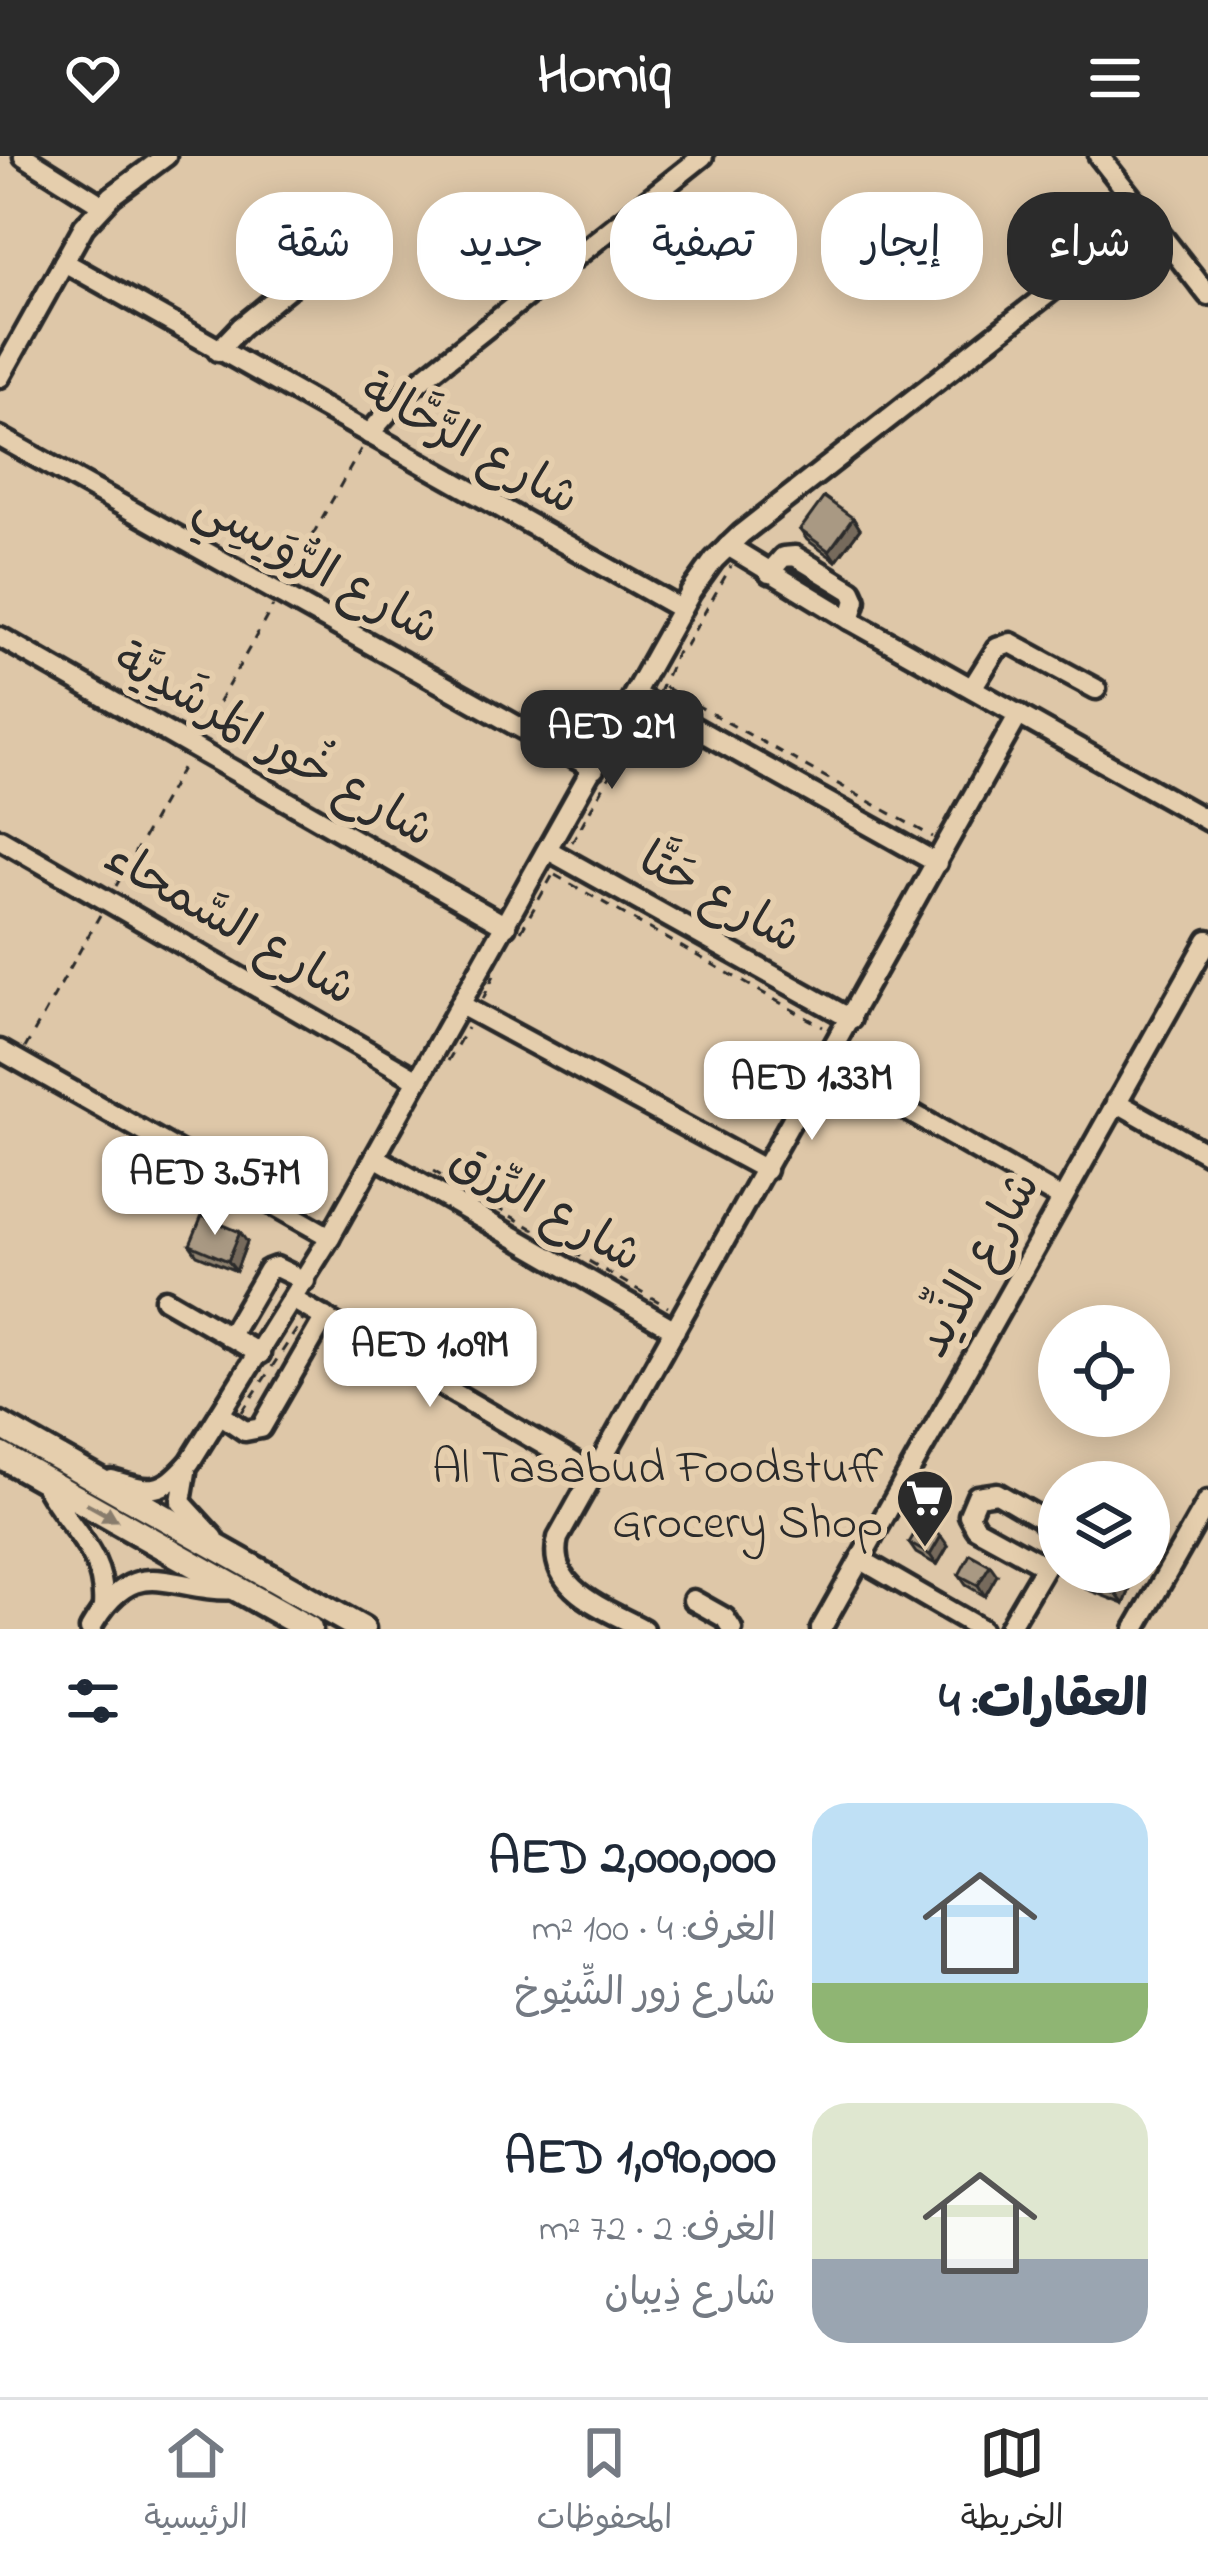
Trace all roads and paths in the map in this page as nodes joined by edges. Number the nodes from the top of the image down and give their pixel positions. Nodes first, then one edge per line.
1 (166, 156) edge
2 (703, 156) edge
3 (1099, 156) edge
4 (33, 159) edge
5 (1127, 192) edge
6 (102, 205) junction
7 (1173, 251) edge
8 (64, 262) junction
9 (1208, 295) edge
10 (274, 300) edge
11 (1043, 300) edge
12 (0, 334) edge
13 (19, 344) junction
14 (218, 351) junction
15 (0, 377) edge
16 (369, 434) junction
17 (0, 437) edge
18 (733, 550) junction
19 (769, 573) junction
20 (681, 609) junction
21 (850, 620) junction
22 (0, 637) edge
23 (972, 688) junction
24 (1096, 689) dead end
25 (650, 695) junction
26 (1019, 714) junction
27 (594, 769) junction
28 (1208, 820) edge
29 (0, 839) edge
30 (942, 854) junction
31 (555, 860) junction
32 (510, 934) junction
33 (1208, 940) edge
34 (492, 968) dead end
35 (468, 1009) junction
36 (851, 1019) junction
37 (841, 1037) junction
38 (0, 1049) edge
39 (826, 1064) junction
40 (442, 1072) dead end
41 (418, 1080) junction
42 (1116, 1102) junction
43 (1208, 1154) edge
44 (375, 1156) junction
45 (417, 1162) dead end
46 (766, 1170) junction
47 (1063, 1199) junction
48 (330, 1237) junction
49 (305, 1281) junction
50 (164, 1299) dead end
51 (309, 1308) junction
52 (687, 1309) junction
53 (675, 1330) junction
54 (229, 1337) junction
55 (260, 1354) junction
56 (226, 1419) junction
57 (0, 1425) edge
58 (0, 1455) edge
59 (190, 1462) junction
60 (79, 1469) junction
61 (594, 1474) junction
62 (43, 1479) junction
63 (1208, 1501) edge
64 (231, 1555) junction
65 (860, 1558) junction
66 (1045, 1566) joint
67 (1038, 1578) edge
68 (238, 1589) junction
69 (693, 1600) dead end
70 (103, 1606) junction
71 (90, 1629) edge
72 (309, 1629) edge
73 (362, 1629) edge
74 (644, 1629) edge
75 (732, 1629) edge
76 (821, 1629) edge
77 (981, 1629) edge
78 (1008, 1629) edge
79 (1136, 1629) edge

1 - 6 street
2 - 16 street
3 - 5 street
4 - 6 street
6 - 8 street
7 - 9 street
8 - 13 street
8 - 14 street, شارع الرَّحَّالة
10 - 14 street
11 - 18 street
12 - 13 street
13 - 15 street
14 - 16 street, شارع الرَّحَّالة
16 - 20 street, شارع الرَّحَّالة
17 - 27 street, شارع الرُّوَيسِي
18 - 19 street
18 - 20 street
18 - 25 path
19 - 21 street
19 - 21 street
20 - 25 street
21 - 23 street
22 - 32 street, شارع خُور المَرشَدِيَّة
23 - 24 street
23 - 26 street
25 - 27 street
25 - 30 street
25 - 30 path
25 - 31 path
26 - 28 street
26 - 30 street
27 - 31 street
29 - 41 street, شارع السَّمحاء
30 - 36 street
31 - 32 street
31 - 32 path
31 - 36 street, شارع حَتَّا
31 - 37 path
32 - 35 street
33 - 42 street, شارع الذِّيد
34 - 35 path
35 - 40 path
35 - 41 street
35 - 46 street
36 - 37 street
37 - 39 street
38 - 48 street
39 - 46 street
39 - 47 street
41 - 44 street
42 - 43 street
42 - 47 street, شارع الذِّيد
44 - 48 street
44 - 53 street, شارع الرِّزق
45 - 52 path
46 - 52 street
47 - 65 street, شارع الذِّيد
48 - 49 street
49 - 51 street
49 - 54 street
50 - 54 street
51 - 55 street
51 - 56 path
51 - 56 street
51 - 61 street
52 - 53 street
53 - 61 street
54 - 55 street
55 - 56 street
56 - 59 street
57 - 60 main road
58 - 62 main road
59 - 60 street
59 - 64 street
60 - 64 main road
61 - 74 street
62 -> 68 main road
62 - 70 street
63 - 79 street
64 - 73 main road
65 - 76 street, شارع الذِّيد
65 - 77 street
66 - 66 street
67 - 78 street
68 - 70 street
68 - 72 main road
69 - 75 street
70 - 71 street

